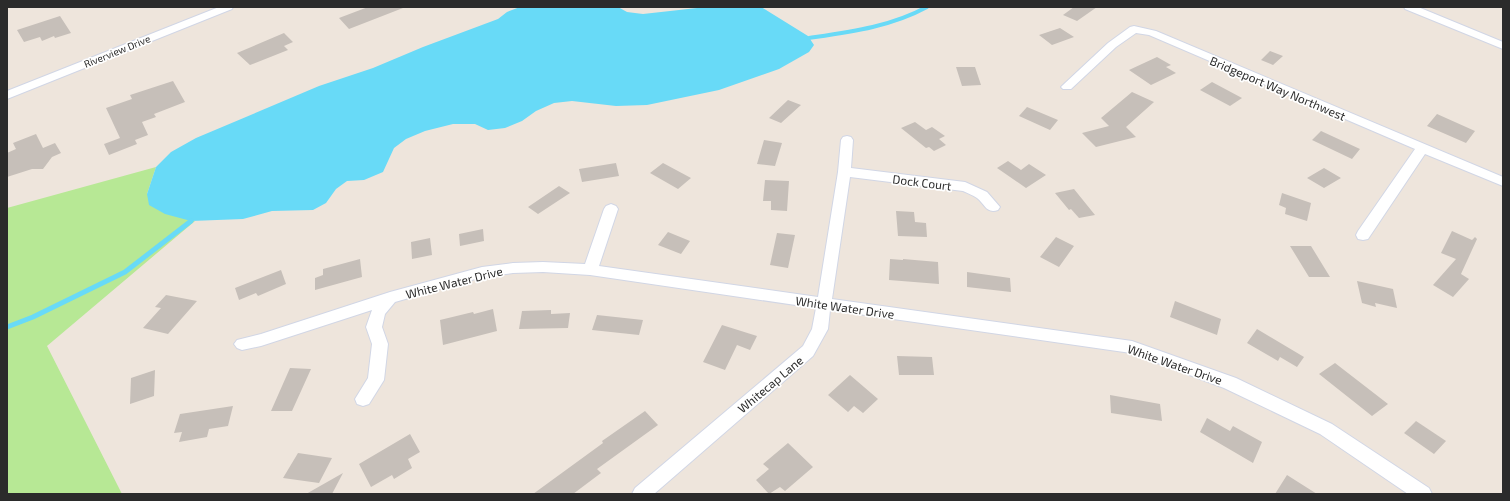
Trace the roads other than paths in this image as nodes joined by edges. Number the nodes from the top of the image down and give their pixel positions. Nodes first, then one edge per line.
1 (228, 7) edge
2 (1409, 7) edge
3 (1503, 46) edge
4 (1067, 86) dead end
5 (7, 95) edge
6 (847, 140) dead end
7 (1422, 148) junction
8 (844, 172) junction
9 (1503, 182) edge
10 (993, 208) dead end
11 (611, 209) dead end
12 (1363, 235) dead end
13 (590, 270) junction
14 (390, 298) junction
15 (823, 304) junction
16 (242, 344) dead end
17 (363, 399) dead end
18 (641, 494) edge
19 (1423, 494) edge

1 - 5 street, Riverview Drive
2 - 3 street
4 - 7 street, Bridgeport Way Northwest
6 - 8 street, Whitecap Lane
7 - 9 street, Bridgeport Way Northwest
7 - 12 street
8 - 10 street, Dock Court
8 - 15 street, Whitecap Lane
11 - 13 street
13 - 14 street, White Water Drive
13 - 15 street, White Water Drive
14 - 16 street, White Water Drive
14 - 17 street
15 - 18 street, Whitecap Lane
15 - 19 street, White Water Drive

